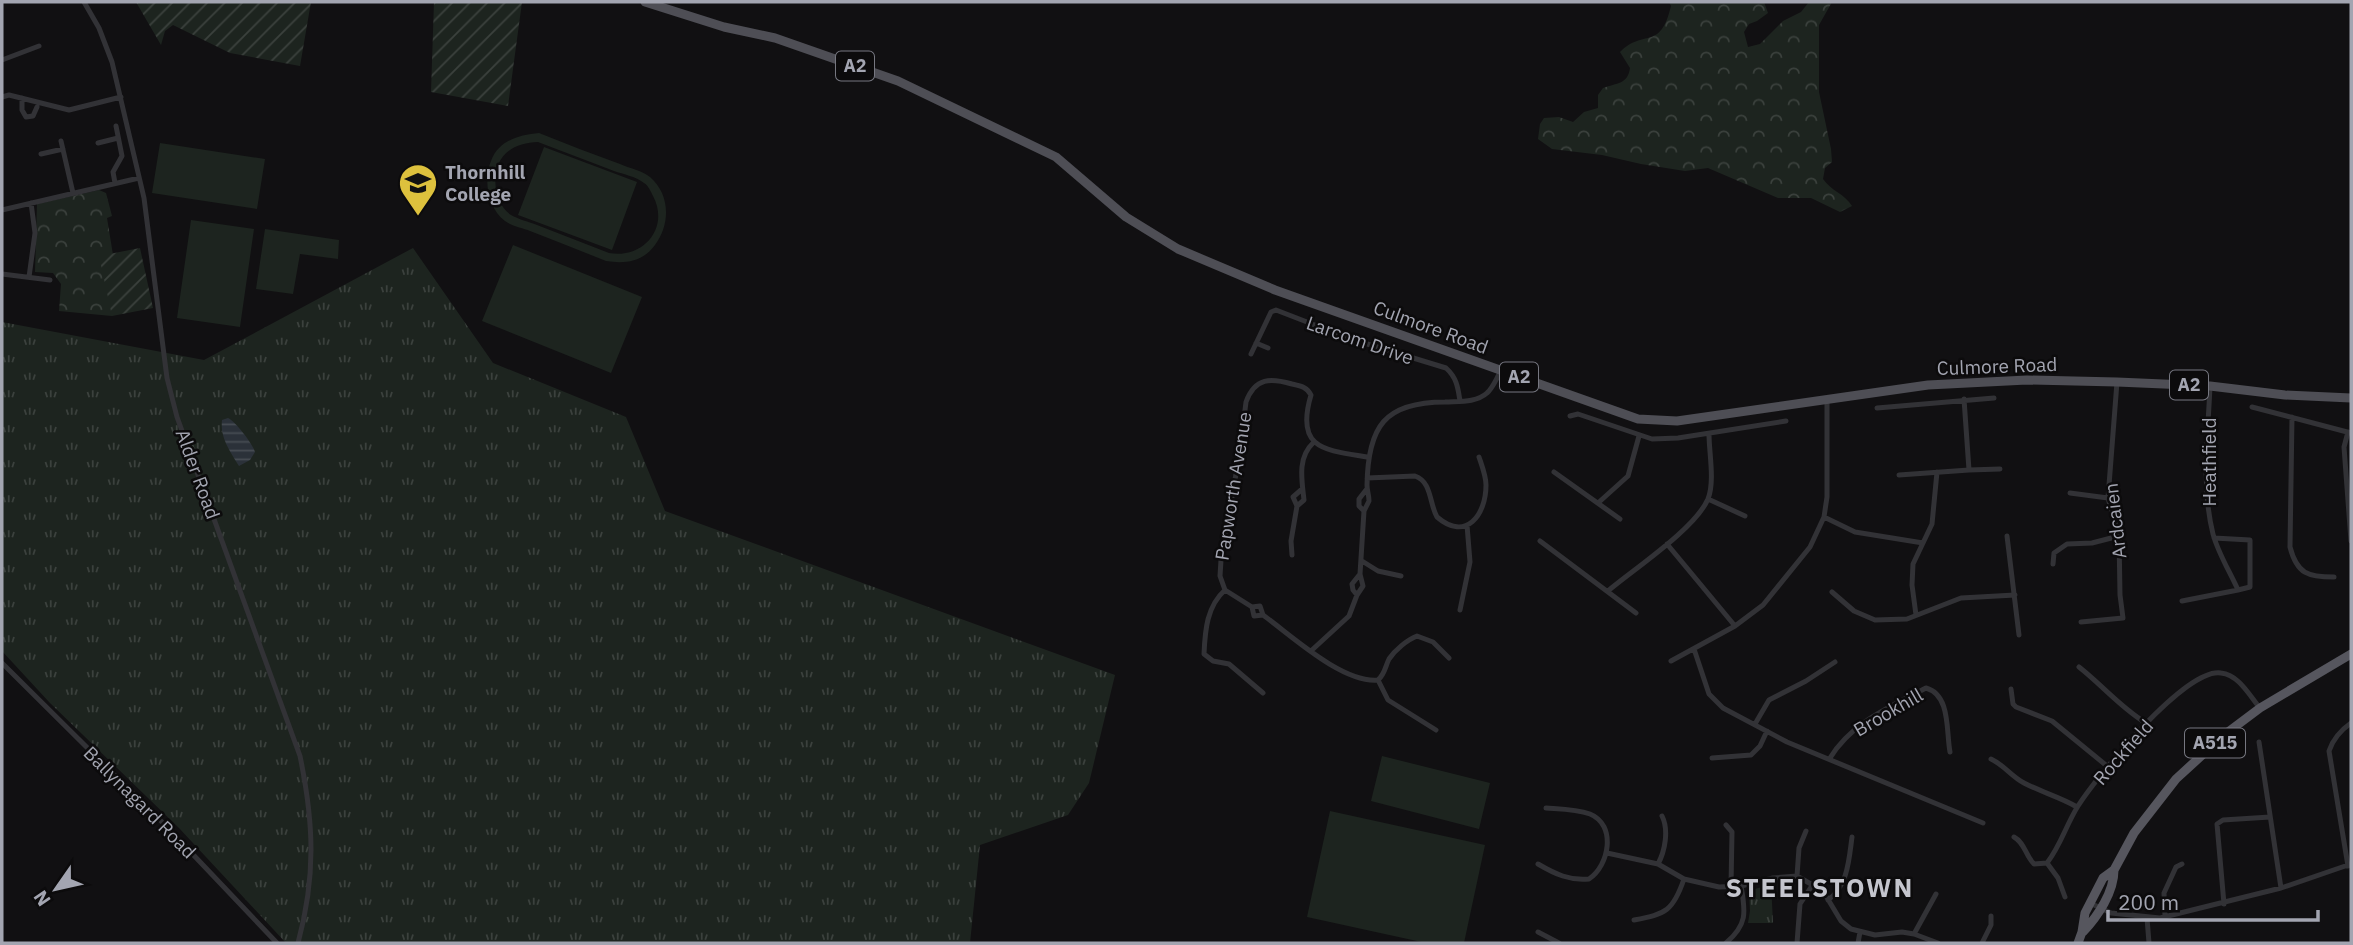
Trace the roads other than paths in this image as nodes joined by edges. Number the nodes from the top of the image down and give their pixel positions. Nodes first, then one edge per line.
1 (83, 2) edge
2 (645, 2) edge
3 (39, 46) dead end
4 (2, 61) edge
5 (2, 97) edge
6 (121, 97) junction
7 (22, 98) junction
8 (37, 107) dead end
9 (116, 126) dead end
10 (118, 138) junction
11 (61, 141) dead end
12 (98, 143) dead end
13 (63, 149) junction
14 (41, 154) dead end
15 (139, 178) junction
16 (115, 183) junction
17 (73, 193) junction
18 (31, 203) junction
19 (2, 210) edge
20 (2, 274) edge
21 (29, 277) junction
22 (50, 280) dead end
23 (1256, 343) junction
24 (1268, 348) dead end
25 (1251, 354) dead end
26 (1501, 371) junction
27 (2117, 382) junction
28 (2210, 386) junction
29 (1994, 398) dead end
30 (2351, 398) edge
31 (1964, 399) junction
32 (1827, 400) junction
33 (1460, 401) junction
34 (2252, 407) dead end
35 (1877, 408) dead end
36 (1570, 416) dead end
37 (2292, 417) junction
38 (1786, 421) dead end
39 (2350, 432) edge
40 (1709, 434) junction
41 (1639, 436) junction
42 (1313, 443) junction
43 (1367, 457) junction
44 (1479, 457) dead end
45 (2000, 469) dead end
46 (1969, 470) junction
47 (1554, 472) dead end
48 (1937, 472) junction
49 (1899, 475) dead end
50 (1367, 478) junction
51 (1366, 489) junction
52 (1301, 490) junction
53 (2070, 493) dead end
54 (2108, 498) junction
55 (1708, 499) junction
56 (1598, 503) junction
57 (1297, 506) junction
58 (1364, 511) junction
59 (1745, 516) dead end
60 (1824, 517) junction
61 (1620, 519) dead end
62 (1467, 525) junction
63 (2007, 536) dead end
64 (2119, 536) junction
65 (2214, 538) junction
66 (1540, 541) dead end
67 (2351, 541) edge
68 (1923, 543) junction
69 (1667, 544) junction
70 (1292, 555) dead end
71 (1362, 561) junction
72 (2053, 564) dead end
73 (1360, 574) junction
74 (1401, 576) dead end
75 (2334, 577) dead end
76 (1225, 590) junction
77 (2238, 590) junction
78 (1608, 591) junction
79 (1832, 592) dead end
80 (1357, 595) junction
81 (2015, 595) junction
82 (2182, 601) dead end
83 (1460, 610) dead end
84 (1636, 613) dead end
85 (1916, 615) junction
86 (2123, 618) junction
87 (2081, 622) dead end
88 (1735, 626) junction
89 (2125, 628) dead end
90 (2019, 635) dead end
91 (1694, 649) junction
92 (1312, 650) junction
93 (2351, 654) edge
94 (1449, 658) dead end
95 (1671, 661) dead end
96 (1835, 662) dead end
97 (2, 663) edge
98 (2079, 667) dead end
99 (1378, 680) junction
100 (2011, 689) dead end
101 (1263, 693) dead end
102 (2260, 708) junction
103 (2146, 723) junction
104 (2351, 723) edge
105 (1755, 724) junction
106 (1436, 730) dead end
107 (1767, 731) junction
108 (2259, 742) dead end
109 (1950, 752) dead end
110 (1712, 758) dead end
111 (1830, 758) junction
112 (1991, 759) dead end
113 (2107, 766) junction
114 (2077, 807) junction
115 (1546, 808) dead end
116 (1662, 817) dead end
117 (2270, 817) junction
118 (1983, 823) dead end
119 (1726, 825) dead end
120 (1806, 831) dead end
121 (1852, 837) dead end
122 (2014, 837) dead end
123 (1607, 853) junction
124 (2047, 863) junction
125 (1538, 864) dead end
126 (1658, 864) junction
127 (2182, 864) dead end
128 (2350, 865) edge
129 (2114, 870) junction
130 (1797, 876) junction
131 (1684, 879) junction
132 (1813, 884) junction
133 (1731, 886) junction
134 (1741, 886) junction
135 (2281, 888) junction
136 (1936, 894) dead end
137 (2064, 897) dead end
138 (1828, 900) junction
139 (2090, 903) junction
140 (2224, 904) junction
141 (2100, 908) junction
142 (1991, 916) dead end
143 (2165, 917) junction
144 (2147, 918) junction
145 (1634, 920) dead end
146 (1538, 932) dead end
147 (1860, 932) junction
148 (2082, 932) junction
149 (1914, 934) junction
150 (277, 943) edge
151 (298, 943) edge
152 (1559, 943) edge
153 (1726, 943) edge
154 (1797, 943) edge
155 (1858, 943) edge
156 (1937, 943) edge
157 (1982, 943) edge
158 (2078, 943) edge
159 (2149, 943) edge

1 - 6 street, Alder Road
2 - 26 main road, Culmore Road / A2
3 - 4 street
5 - 7 street
6 - 7 street
6 - 15 street, Alder Road
7 - 8 street
9 - 10 street
10 - 12 street
10 - 16 street
11 - 13 street
13 - 14 street
13 - 17 street
15 - 16 street
15 - 151 street, Alder Road
16 - 17 street
17 - 18 street
18 - 19 street
18 - 21 street
20 - 21 street
21 - 22 street
23 - 24 street
23 - 25 street, Larcom Drive
23 - 33 street, Larcom Drive
26 - 32 main road, Culmore Road / A2
26 - 33 street
27 - 28 main road, Culmore Road / A2
27 - 32 main road, Culmore Road / A2
27 - 54 street, Ardcaien
28 - 30 main road, Culmore Road / A2
28 - 65 street, Heathfield
29 - 31 street
31 - 35 street
31 - 46 street
32 - 60 street
33 - 43 street
34 - 37 street
36 - 41 street
37 - 39 street
37 - 75 street
38 - 40 street
39 - 67 street
40 - 41 street
40 - 55 street
41 - 56 street
42 - 43 street
42 - 52 street, Papworth Avenue
42 - 76 street, Papworth Avenue
43 - 50 street
44 - 62 street
45 - 46 street
46 - 48 street
47 - 56 street
48 - 49 street
48 - 68 street
50 - 51 street
50 - 62 street
51 - 58 street
51 - 58 street
52 - 57 street, Papworth Avenue
52 - 57 street, Papworth Avenue
53 - 54 street
54 - 64 street, Ardcaien
55 - 59 street
55 - 69 street
56 - 61 street
57 - 70 street, Papworth Avenue
58 - 71 street
60 - 68 street
60 - 88 street
62 - 83 street
63 - 81 street
64 - 72 street
64 - 86 street, Ardcaien
65 - 77 street, Heathfield
65 - 77 street
66 - 78 street
68 - 85 street
69 - 78 street
69 - 88 street
71 - 73 street
71 - 74 street
73 - 80 street
73 - 80 street
76 - 92 street
76 - 101 street
77 - 82 street
78 - 84 street
79 - 85 street
80 - 92 street
81 - 85 street
81 - 90 street
86 - 87 street
86 - 89 street, Ardcaien
88 - 91 street
91 - 95 street
91 - 105 street, Brookhill
92 - 99 street
93 - 102 highway, A515
94 - 99 street
96 - 105 street
97 - 150 street, Ballynagard Road
98 - 103 street
99 - 106 street
100 - 113 street
102 - 103 street, Rockfield
102 - 129 highway, A515
103 - 113 street, Rockfield
104 - 128 street
105 - 107 street, Brookhill
107 - 110 street
107 - 111 street, Brookhill
108 - 117 street
109 - 111 street, Brookhill
111 - 118 street, Brookhill
112 - 114 street
113 - 114 street, Rockfield
114 - 124 street, Rockfield
115 - 123 street
116 - 126 street
117 - 135 street
117 - 140 street
119 - 133 street
120 - 130 street
121 - 138 street
122 - 124 street
123 - 125 street
123 - 126 street
124 - 137 street
126 - 131 street
127 - 143 street
128 - 135 street
129 - 139 highway, A515
129 - 141 highway, A515
130 - 132 street
130 - 134 street
131 - 133 street
131 - 145 street
132 - 138 street
132 - 154 street
133 - 134 street
134 - 153 street
135 - 140 street
136 - 149 street
138 - 147 street
139 - 141 street
139 - 148 highway, A515
140 - 143 street
141 - 144 street
141 - 148 highway, A515
142 - 157 street
143 - 144 street
144 - 159 street
146 - 152 street
147 - 149 street
147 - 155 street
148 - 158 highway, A515
149 - 156 street

